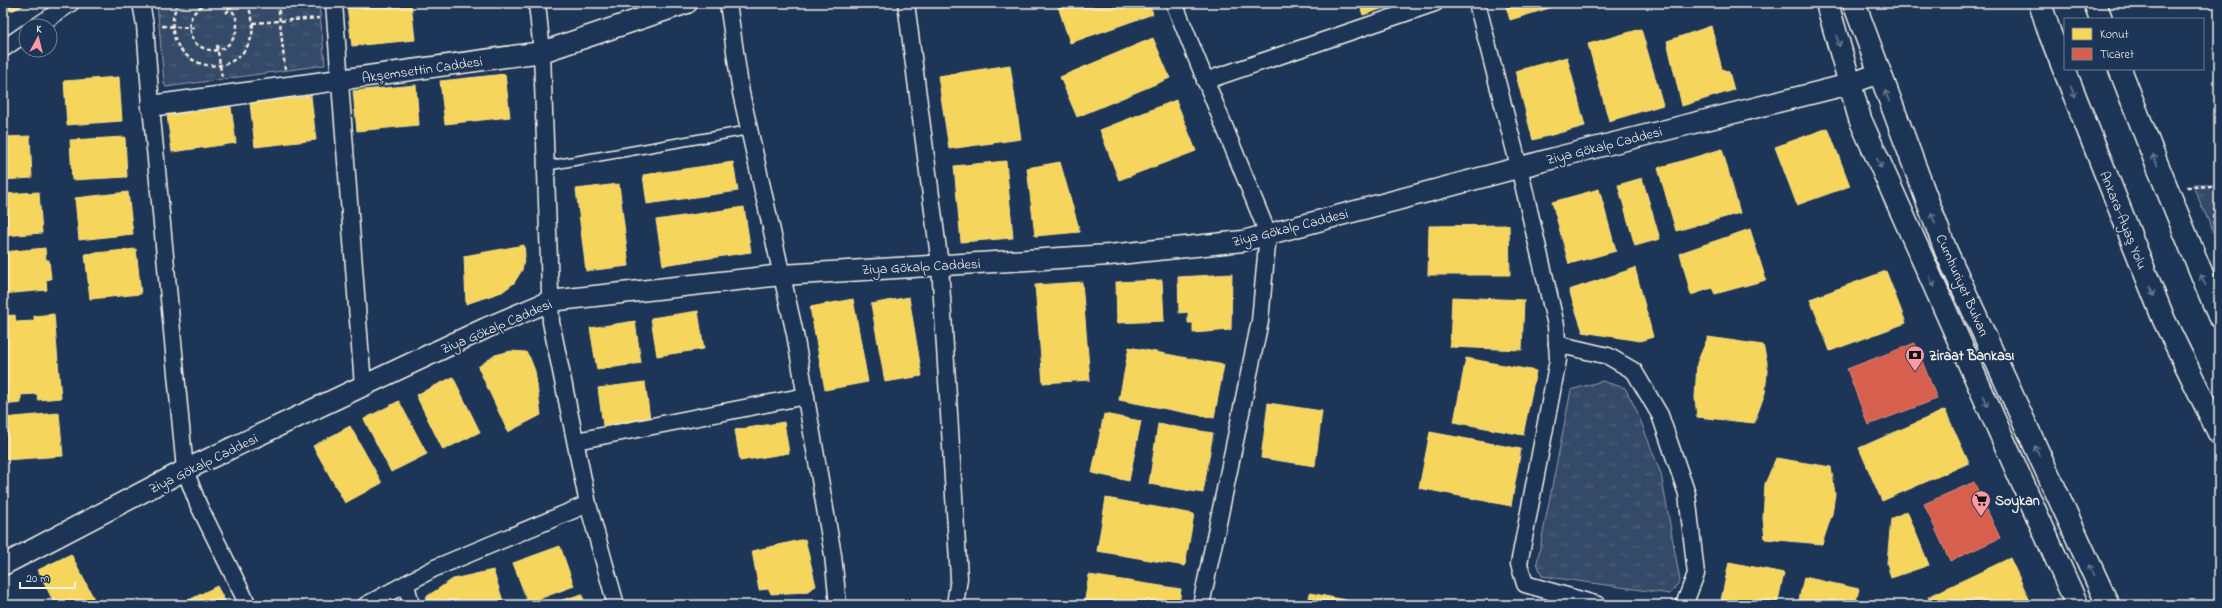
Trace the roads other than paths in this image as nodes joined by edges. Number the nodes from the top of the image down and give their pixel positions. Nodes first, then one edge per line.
1 (71, 3) edge
2 (141, 3) edge
3 (538, 3) edge
4 (687, 3) edge
5 (728, 3) edge
6 (906, 3) edge
7 (1174, 3) edge
8 (1434, 3) edge
9 (1477, 3) edge
10 (1827, 3) edge
11 (1854, 3) edge
12 (2040, 3) edge
13 (2095, 3) edge
14 (334, 10) edge
15 (49, 18) edge
16 (2101, 18) edge
17 (18, 39) edge
18 (3, 49) edge
19 (542, 52) junction
20 (2064, 69) edge
21 (2064, 70) edge
22 (2120, 70) edge
23 (1879, 73) junction
24 (341, 80) junction
25 (1205, 81) junction
26 (1850, 84) junction
27 (151, 106) junction
28 (749, 130) junction
29 (546, 166) junction
30 (1519, 167) junction
31 (1268, 234) junction
32 (940, 265) junction
33 (782, 275) junction
34 (550, 301) junction
35 (2219, 316) edge
36 (1557, 344) junction
37 (363, 386) junction
38 (806, 396) junction
39 (2219, 434) edge
40 (576, 441) junction
41 (186, 470) junction
42 (588, 504) junction
43 (3, 565) edge
44 (406, 584) junction
45 (248, 605) edge
46 (366, 605) edge
47 (411, 605) edge
48 (616, 605) edge
49 (838, 605) edge
50 (955, 605) edge
51 (1201, 605) edge
52 (1598, 605) edge
53 (1684, 605) edge
54 (2077, 605) edge
55 (2108, 605) edge

1 - 15 street
2 - 27 street
3 - 19 street
4 - 19 street, Akşemsettin Caddesi
5 - 28 street
6 - 32 street
7 - 25 street
8 - 25 street
9 - 30 street
10 -> 26 main road, Cumhuriyet Bulvarı
11 - 23 main road, Cumhuriyet Bulvarı
12 -> 20 main road, Ankara-Ayaş Yolu
13 - 16 main road
14 - 24 street
17 - 18 street
19 - 24 street, Akşemsettin Caddesi
19 - 29 street
21 -> 39 main road, Ankara-Ayaş Yolu
35 -> 22 main road
23 - 26 street, Ziya Gökalp Caddesi
55 -> 23 main road, Cumhuriyet Bulvarı
24 - 27 street, Akşemsettin Caddesi
24 - 37 street
25 - 31 street
26 - 30 street, Ziya Gökalp Caddesi
26 -> 54 main road, Cumhuriyet Bulvarı
27 - 41 street
28 - 29 lane
28 - 33 street
29 - 34 street
30 - 31 street, Ziya Gökalp Caddesi
30 - 36 street
31 - 32 street, Ziya Gökalp Caddesi
31 - 51 street
32 - 33 street, Ziya Gökalp Caddesi
32 - 50 street
33 - 34 street, Ziya Gökalp Caddesi
33 - 38 street
34 - 37 street, Ziya Gökalp Caddesi
34 - 40 street
36 - 52 street
36 - 53 street
37 - 41 street, Ziya Gökalp Caddesi
38 - 40 street
38 - 49 street
40 - 42 street
41 - 43 street, Ziya Gökalp Caddesi
41 - 45 street
42 - 44 street
42 - 48 street
44 - 46 street
44 - 47 street

